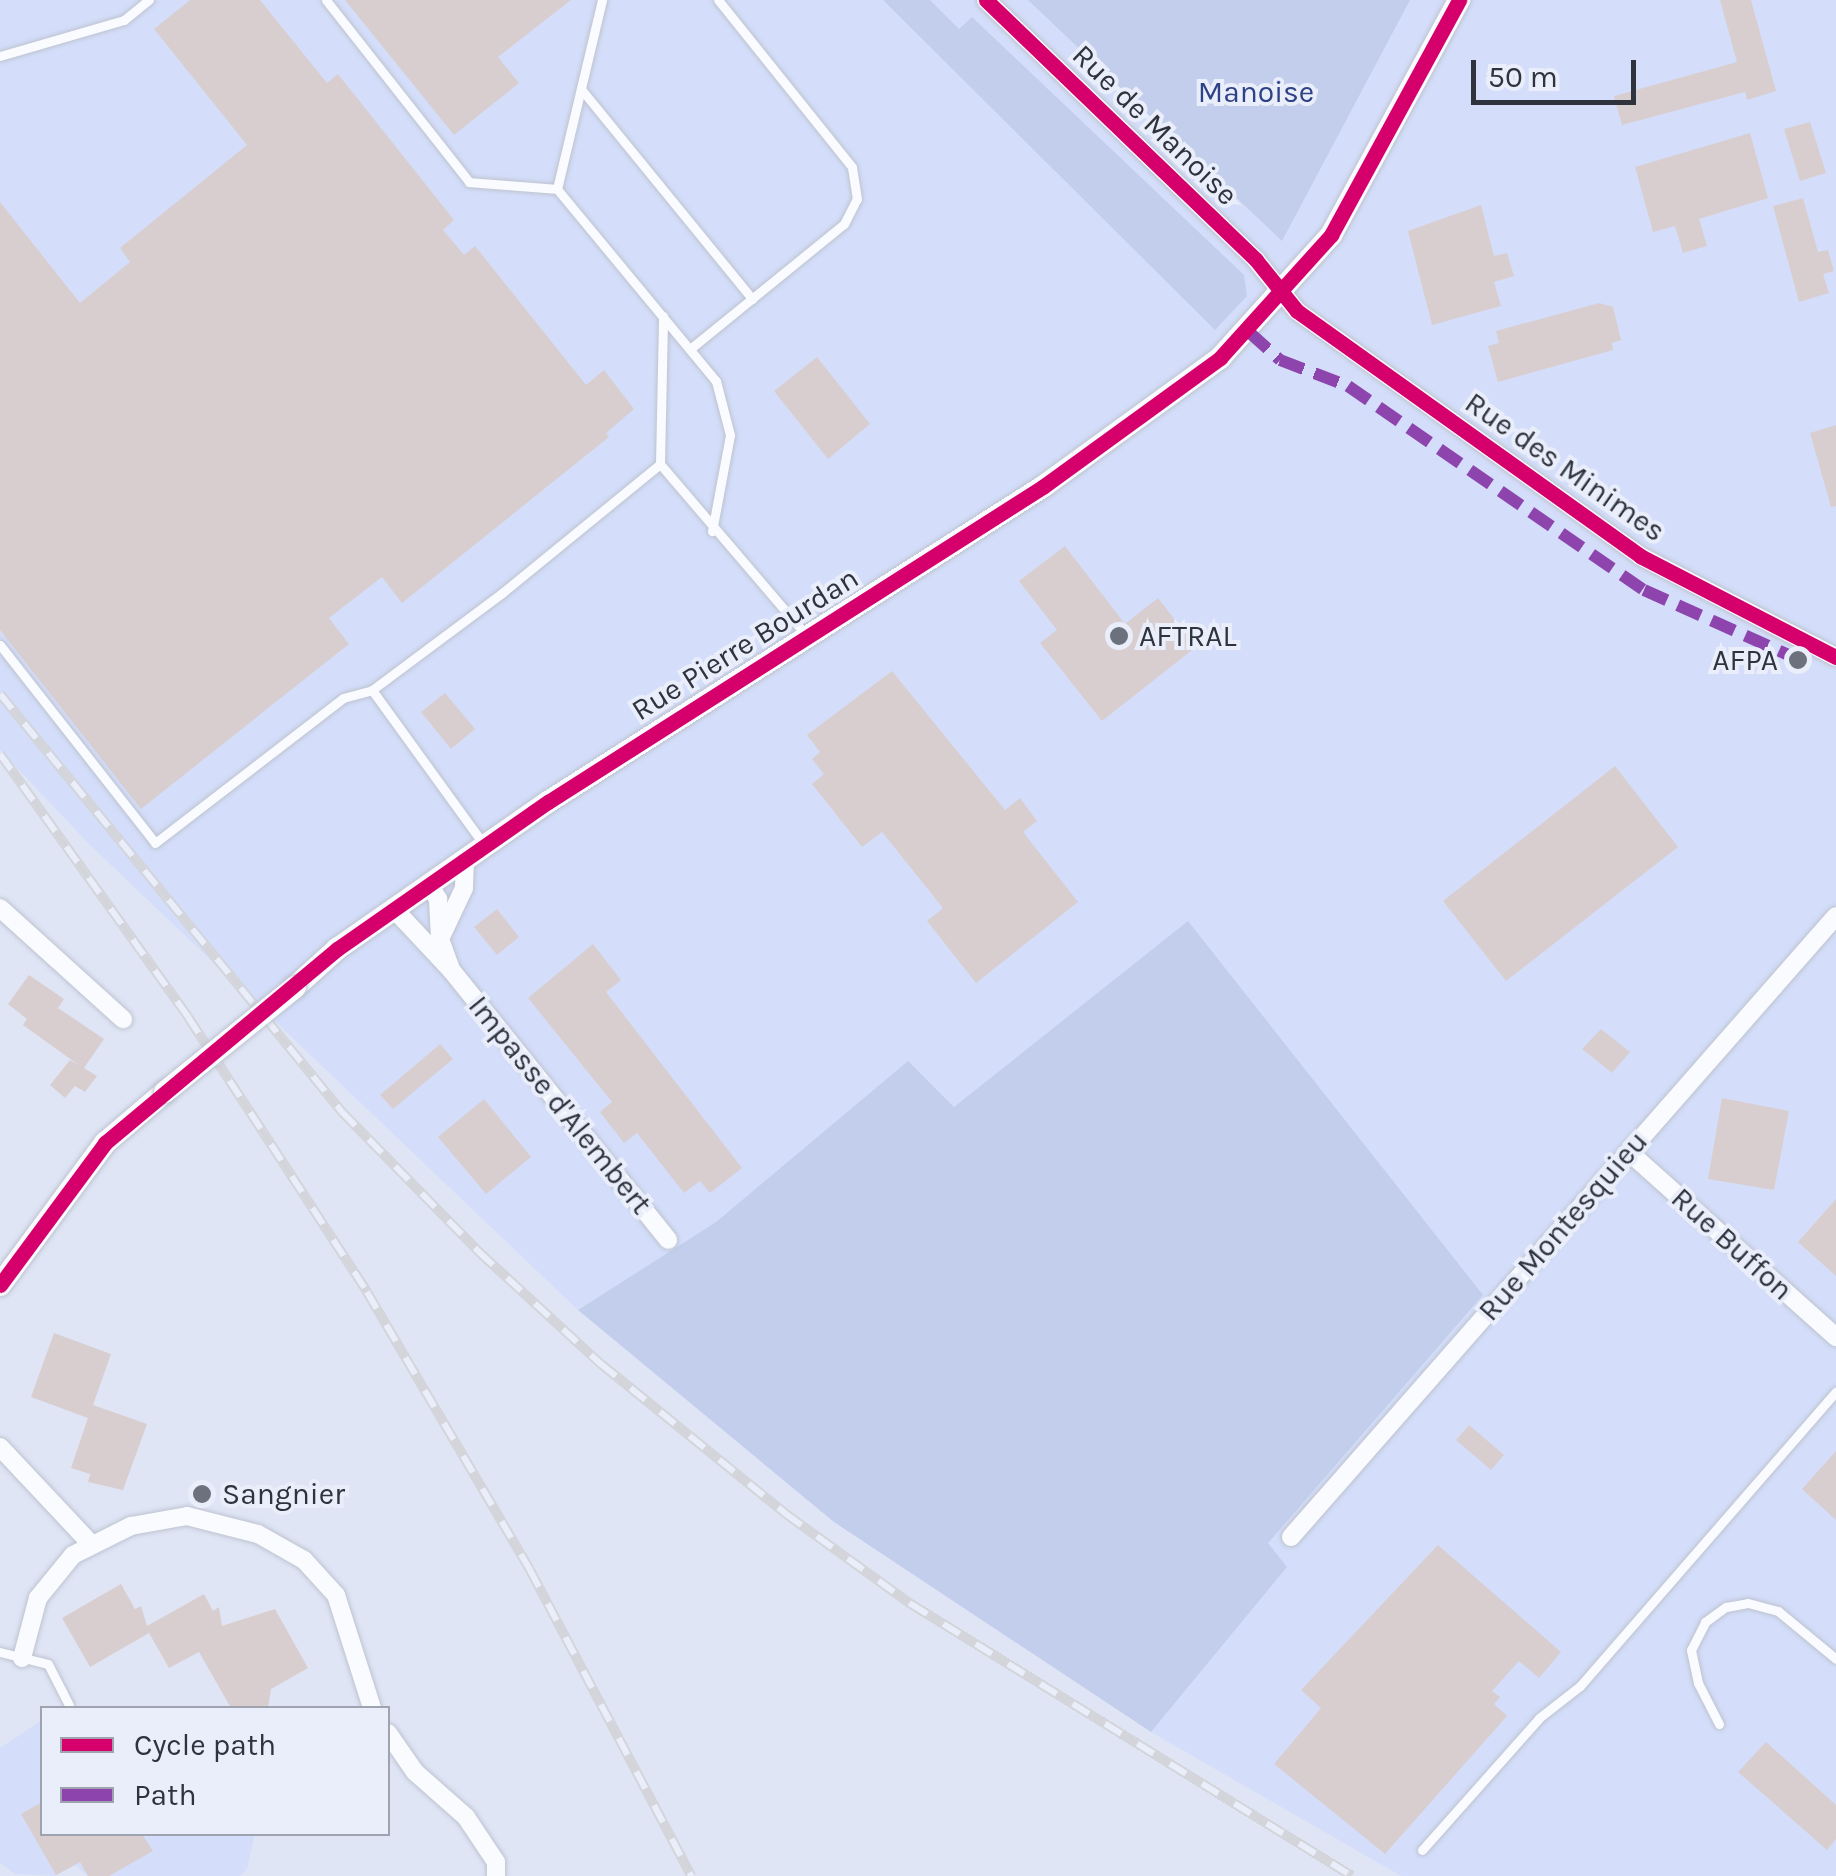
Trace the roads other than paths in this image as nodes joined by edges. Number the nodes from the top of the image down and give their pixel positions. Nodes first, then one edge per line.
1 (149, 0) edge
2 (326, 0) edge
3 (602, 0) edge
4 (718, 0) edge
5 (986, 0) edge
6 (1459, 0) edge
7 (0, 56) edge
8 (581, 89) junction
9 (557, 188) junction
10 (1283, 294) junction
11 (752, 299) junction
12 (662, 316) junction
13 (690, 350) junction
14 (660, 464) junction
15 (712, 531) junction
16 (808, 636) junction
17 (0, 646) edge
18 (1836, 657) edge
19 (372, 690) junction
20 (485, 846) junction
21 (465, 861) junction
22 (429, 885) junction
23 (0, 908) edge
24 (394, 909) junction
25 (1836, 916) edge
26 (440, 939) junction
27 (452, 971) junction
28 (122, 1019) dead end
29 (1628, 1152) junction
30 (668, 1240) dead end
31 (0, 1284) edge
32 (1836, 1337) edge
33 (1836, 1392) edge
34 (0, 1447) edge
35 (1291, 1536) dead end
36 (90, 1543) junction
37 (0, 1652) edge
38 (22, 1658) junction
39 (1836, 1659) edge
40 (69, 1705) dead end
41 (371, 1706) edge
42 (1719, 1724) dead end
43 (390, 1736) edge
44 (1422, 1850) dead end
45 (496, 1876) edge

1 - 7 lane
2 - 9 lane
3 - 8 lane
4 - 11 lane
5 - 10 street, Rue de Manoise
6 - 10 street, Rue Pierre Bourdan
8 - 9 lane
8 - 11 lane
9 - 12 lane
10 - 16 street, Rue Pierre Bourdan
10 - 18 street, Rue des Minimes
11 - 13 lane
12 - 13 lane
12 - 14 lane
13 - 15 lane
14 - 15 lane
14 - 19 lane
15 - 16 lane
16 - 20 street, Rue Pierre Bourdan
17 - 19 lane
19 - 20 lane
20 - 21 street, Rue Pierre Bourdan
21 - 22 street, Rue Pierre Bourdan
21 - 26 street
22 - 24 street, Rue Pierre Bourdan
22 - 26 street, Impasse d'Alembert
23 - 28 street
24 - 27 street, Impasse d'Alembert
24 - 31 street, Rue Pierre Bourdan, bridge
25 - 29 street, Rue Montesquieu
26 - 27 street, Impasse d'Alembert
27 - 30 street, Impasse d'Alembert
29 - 32 street, Rue Buffon
29 - 35 street, Rue Montesquieu
33 - 44 lane
34 - 36 street
36 - 38 street
36 - 41 street
37 - 38 lane
38 - 40 lane
39 - 42 lane
43 - 45 street

